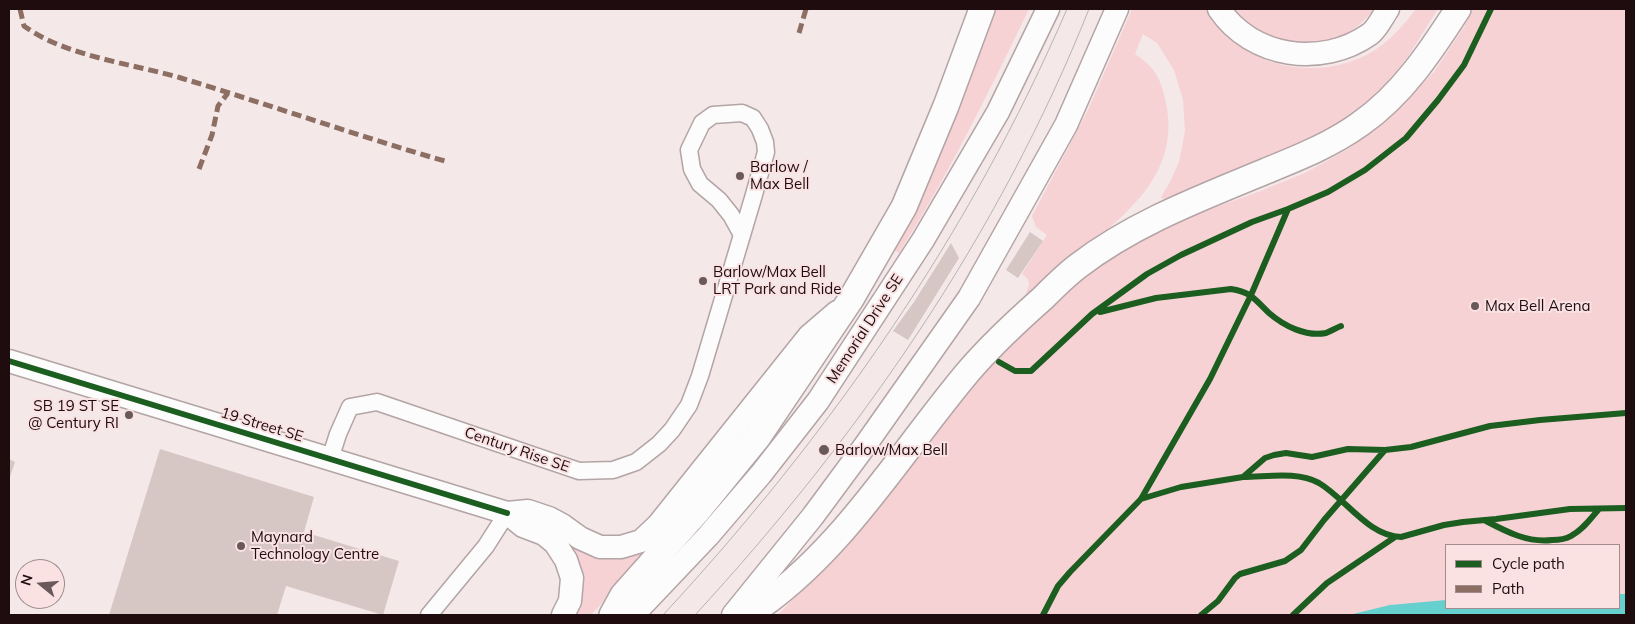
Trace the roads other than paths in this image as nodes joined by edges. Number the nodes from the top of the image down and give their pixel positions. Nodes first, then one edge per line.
1 (982, 9) edge
2 (1048, 9) edge
3 (1117, 9) edge
4 (1219, 9) edge
5 (1388, 9) edge
6 (1402, 9) edge
7 (1458, 9) edge
8 (1372, 33) junction
9 (742, 235) junction
10 (851, 299) junction
11 (9, 361) edge
12 (330, 459) junction
13 (507, 513) junction
14 (429, 615) edge
15 (564, 615) edge
16 (612, 615) edge
17 (633, 615) edge
18 (733, 615) edge
19 (748, 615) edge

1 - 10 main road
2 - 17 main road, Memorial Drive SE
3 - 18 main road
4 - 8 main road
5 - 8 main road
6 - 8 main road
7 - 19 main road
9 - 9 street, Century Rise SE
9 - 12 street, Century Rise SE
10 - 13 main road
10 - 16 main road
11 - 12 main road, 19 Street SE
12 - 13 main road, 19 Street SE
13 - 14 street
13 - 15 main road

